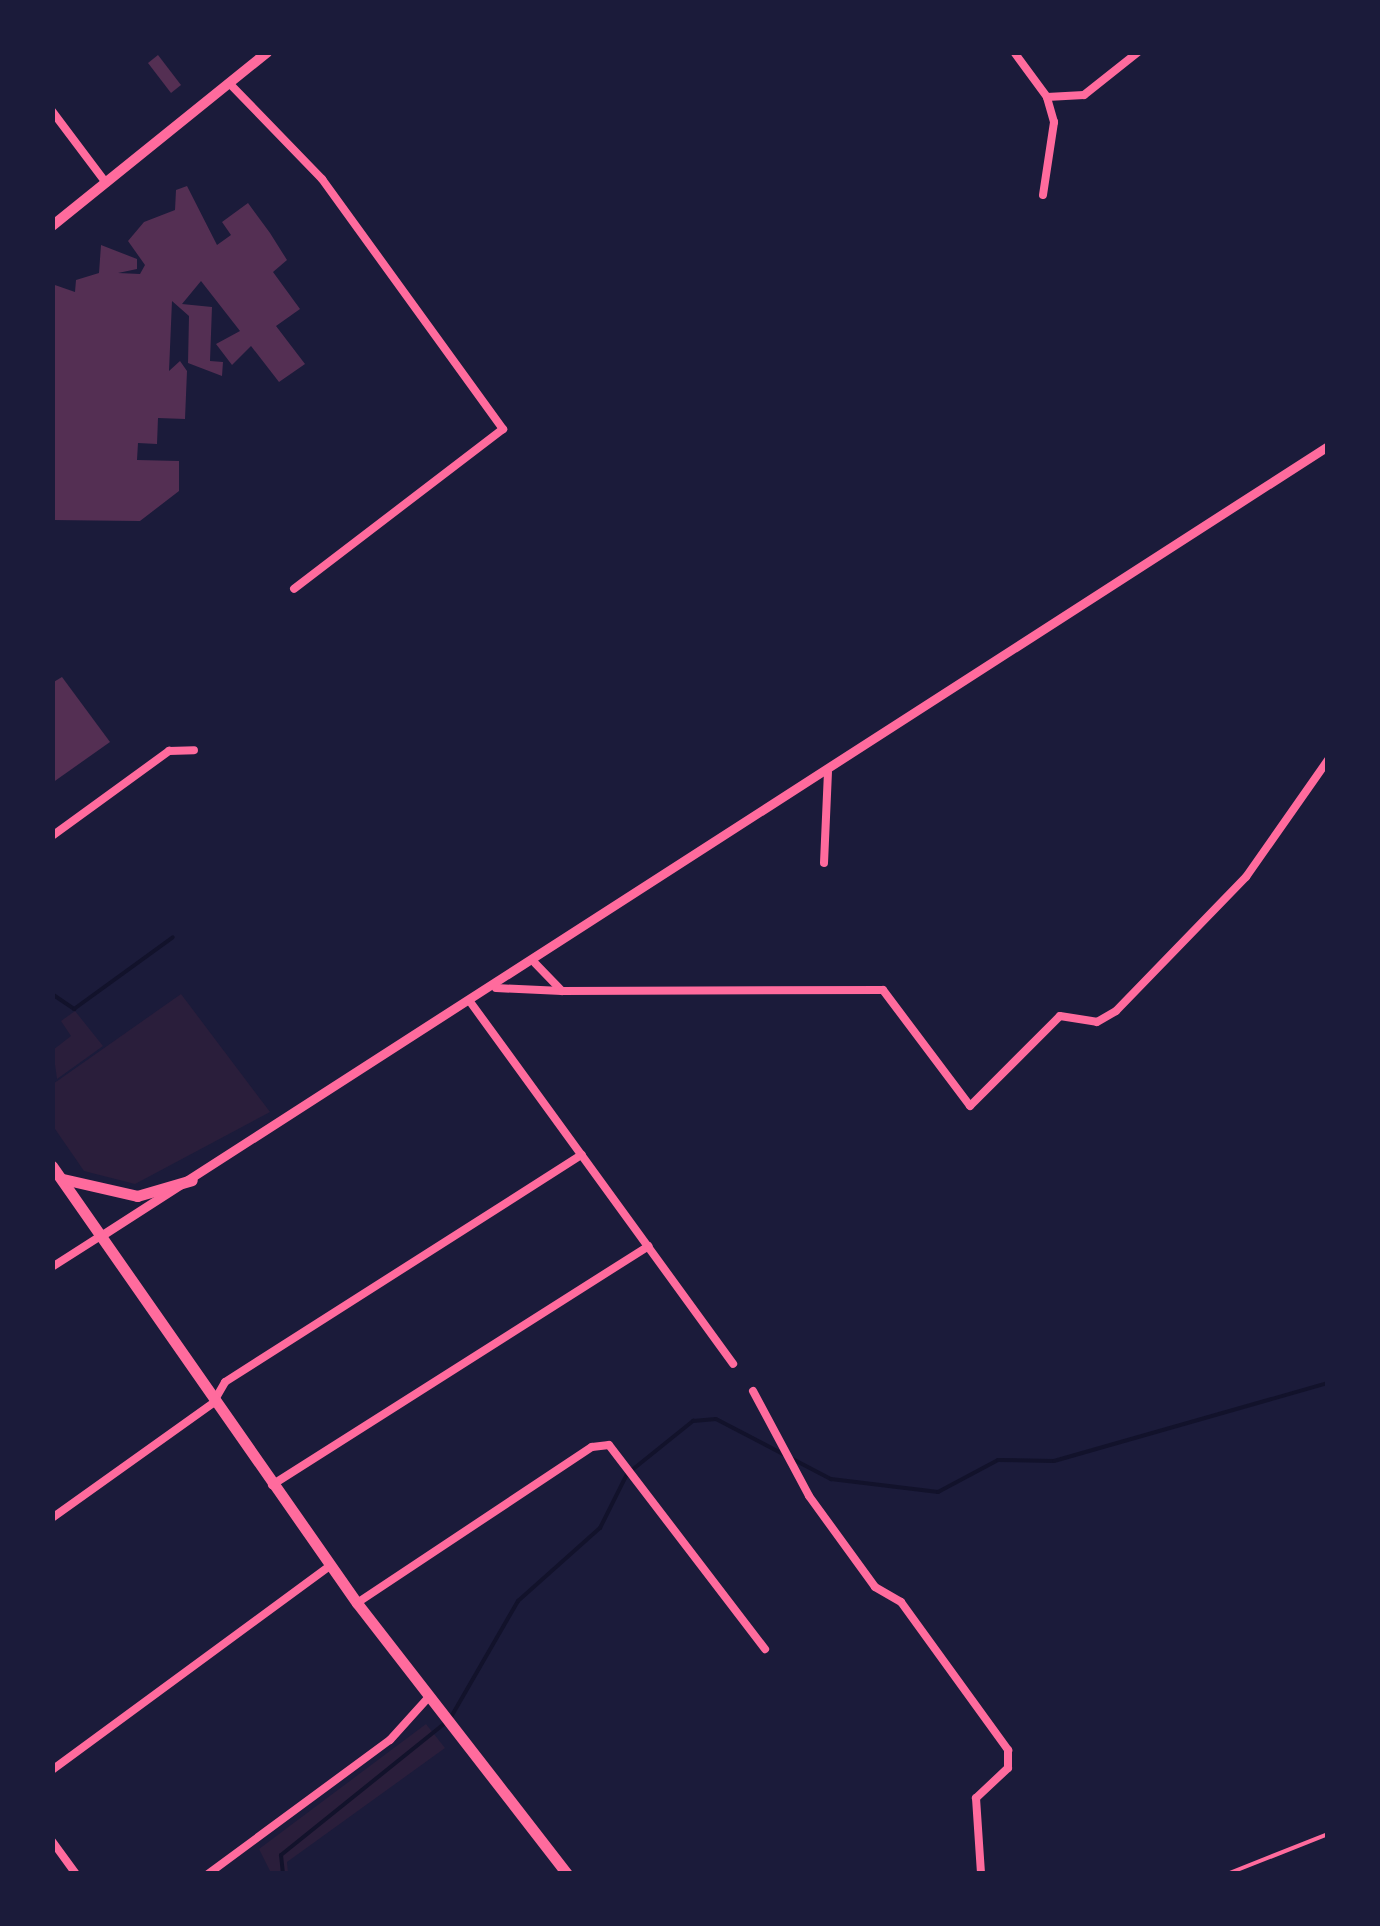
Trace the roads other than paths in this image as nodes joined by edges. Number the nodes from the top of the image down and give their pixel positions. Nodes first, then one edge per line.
1 (268, 52) edge
2 (1014, 52) edge
3 (1138, 52) edge
4 (228, 83) junction
5 (1047, 96) junction
6 (52, 111) edge
7 (107, 184) junction
8 (1043, 195) dead end
9 (52, 226) edge
10 (1323, 449) edge
11 (1328, 462) edge
12 (294, 589) dead end
13 (194, 750) dead end
14 (1328, 760) edge
15 (828, 772) junction
16 (52, 836) edge
17 (824, 863) dead end
18 (535, 962) junction
19 (496, 988) junction
20 (562, 991) junction
21 (472, 1003) junction
22 (582, 1154) junction
23 (52, 1166) edge
24 (62, 1179) junction
25 (192, 1180) junction
26 (100, 1237) junction
27 (648, 1246) junction
28 (52, 1267) edge
29 (733, 1364) dead end
30 (753, 1391) dead end
31 (213, 1403) junction
32 (272, 1485) junction
33 (52, 1518) edge
34 (330, 1566) junction
35 (357, 1604) junction
36 (765, 1649) dead end
37 (427, 1698) junction
38 (52, 1770) edge
39 (1328, 1834) edge
40 (52, 1840) edge
41 (76, 1874) edge
42 (208, 1874) edge
43 (567, 1874) edge
44 (981, 1874) edge
45 (1227, 1874) edge

1 - 4 main road
2 - 5 street
3 - 5 street
4 - 7 main road
4 - 12 street
5 - 8 street
6 - 7 street
7 - 9 main road
10 - 11 street
10 - 15 street
13 - 16 street
14 - 20 street
15 - 17 street
15 - 18 street
18 - 19 street
18 - 20 street
19 - 20 street
19 - 21 street
21 - 22 street
21 - 25 street
22 - 27 street
22 - 31 street
23 - 24 main road
24 - 25 main road
24 - 26 main road
25 - 26 street
26 - 28 street
26 - 31 main road
27 - 29 street
27 - 32 street
30 - 44 street
31 - 32 main road
31 - 33 street
32 - 34 main road
34 - 35 main road
34 - 38 street
35 - 36 street
35 - 37 main road
37 - 42 street
37 - 43 main road
39 - 45 lane
40 - 41 street

